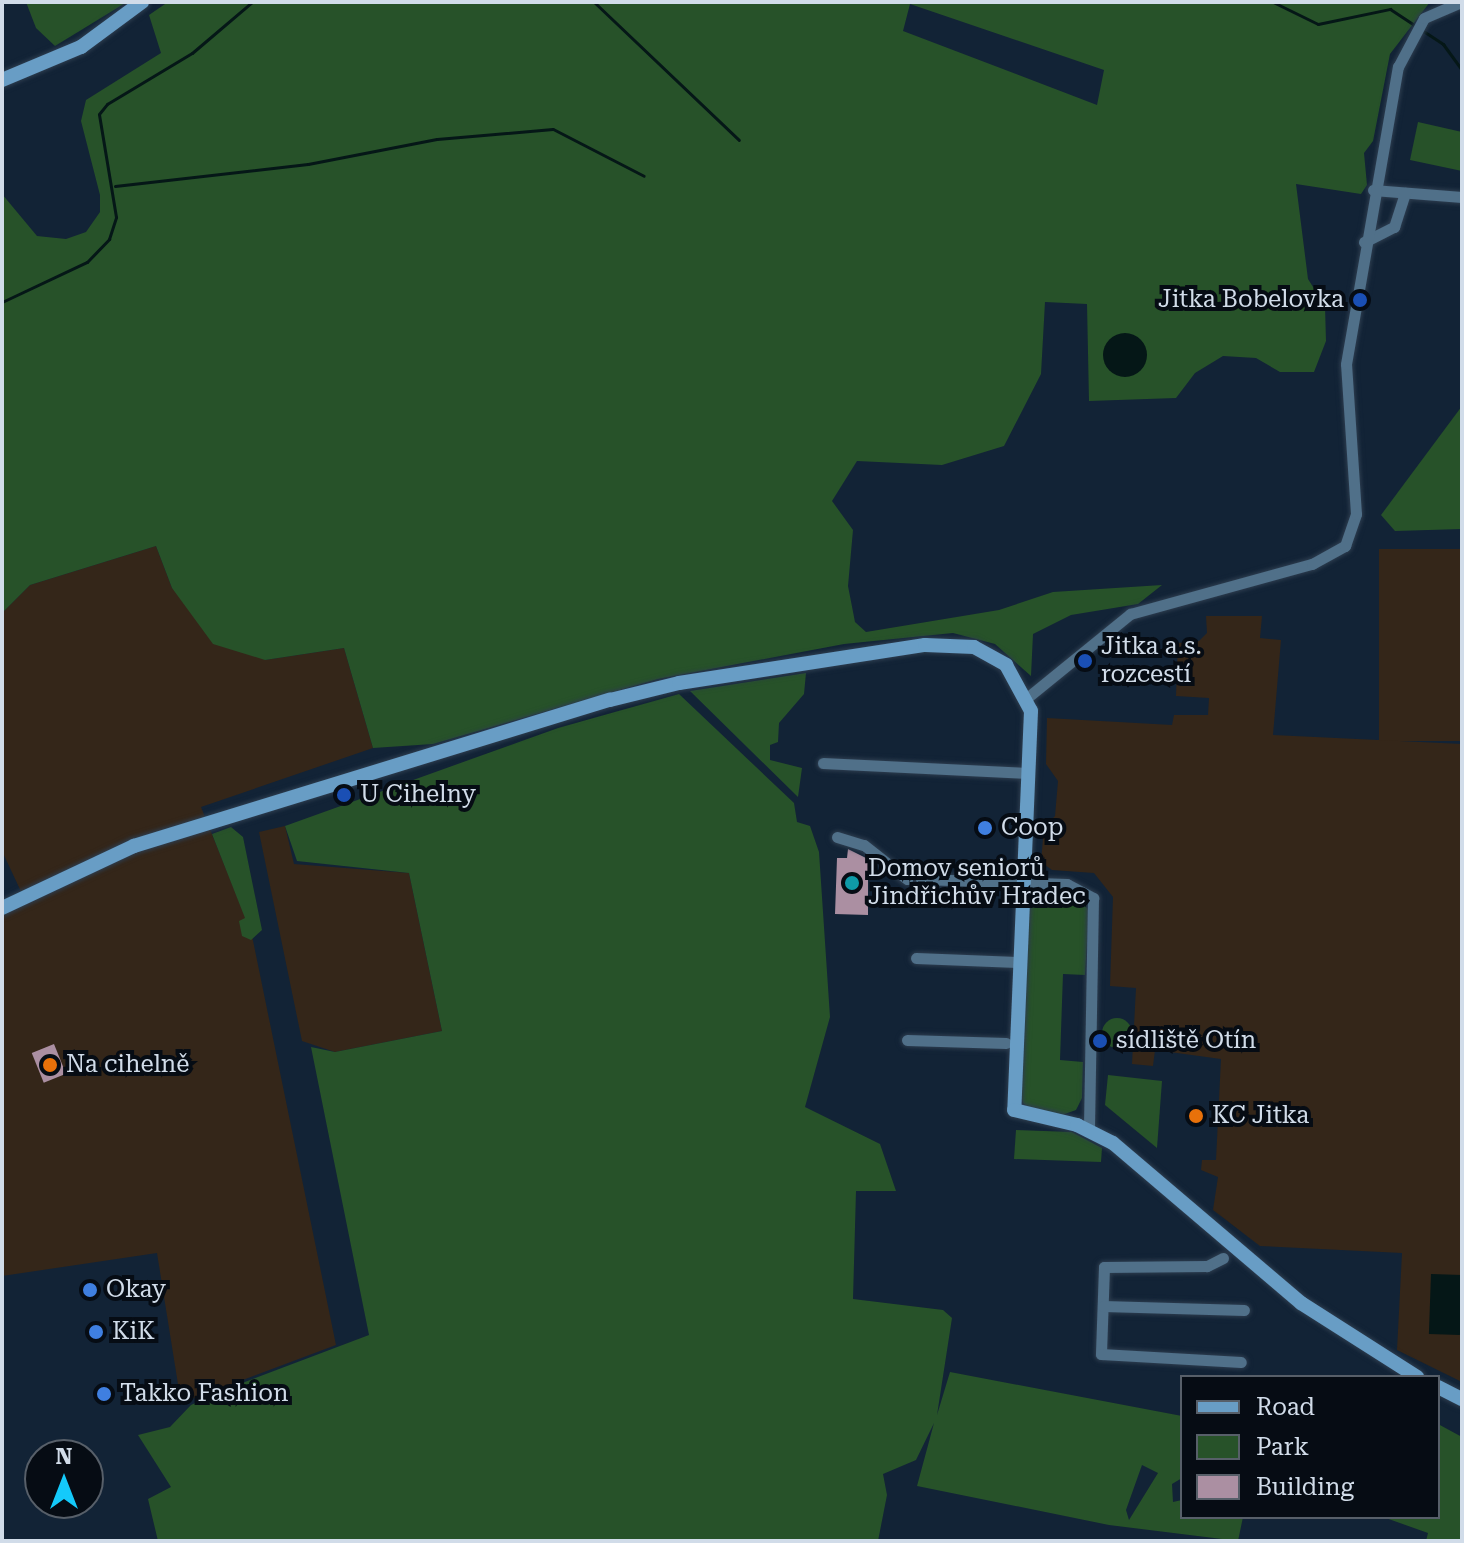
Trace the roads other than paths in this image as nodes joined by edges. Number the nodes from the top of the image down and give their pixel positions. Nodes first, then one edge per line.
1 (142, 2) edge
2 (1461, 2) edge
3 (2, 80) edge
4 (1373, 190) junction
5 (1405, 193) junction
6 (1462, 197) edge
7 (1364, 242) junction
8 (1028, 697) junction
9 (823, 763) dead end
10 (1028, 773) junction
11 (837, 837) dead end
12 (907, 879) dead end
13 (921, 879) dead end
14 (1021, 883) junction
15 (2, 908) edge
16 (916, 958) dead end
17 (1017, 962) junction
18 (907, 1040) dead end
19 (1006, 1043) dead end
20 (1089, 1130) junction
21 (1223, 1258) dead end
22 (1103, 1306) junction
23 (1244, 1310) dead end
24 (1241, 1362) dead end
25 (1414, 1375) edge
26 (1440, 1388) edge
27 (1462, 1399) edge

1 - 3 street
2 - 4 street
4 - 5 street
4 - 7 street
5 - 6 street
5 - 7 street
7 - 8 street
8 - 10 street
8 - 15 street
9 - 10 street
10 - 14 street
11 - 12 street
13 - 14 street
14 - 17 street
14 - 20 street
16 - 17 street
17 - 20 street
18 - 19 street
20 - 25 street
21 - 22 street
22 - 23 street
22 - 24 street
26 - 27 street

